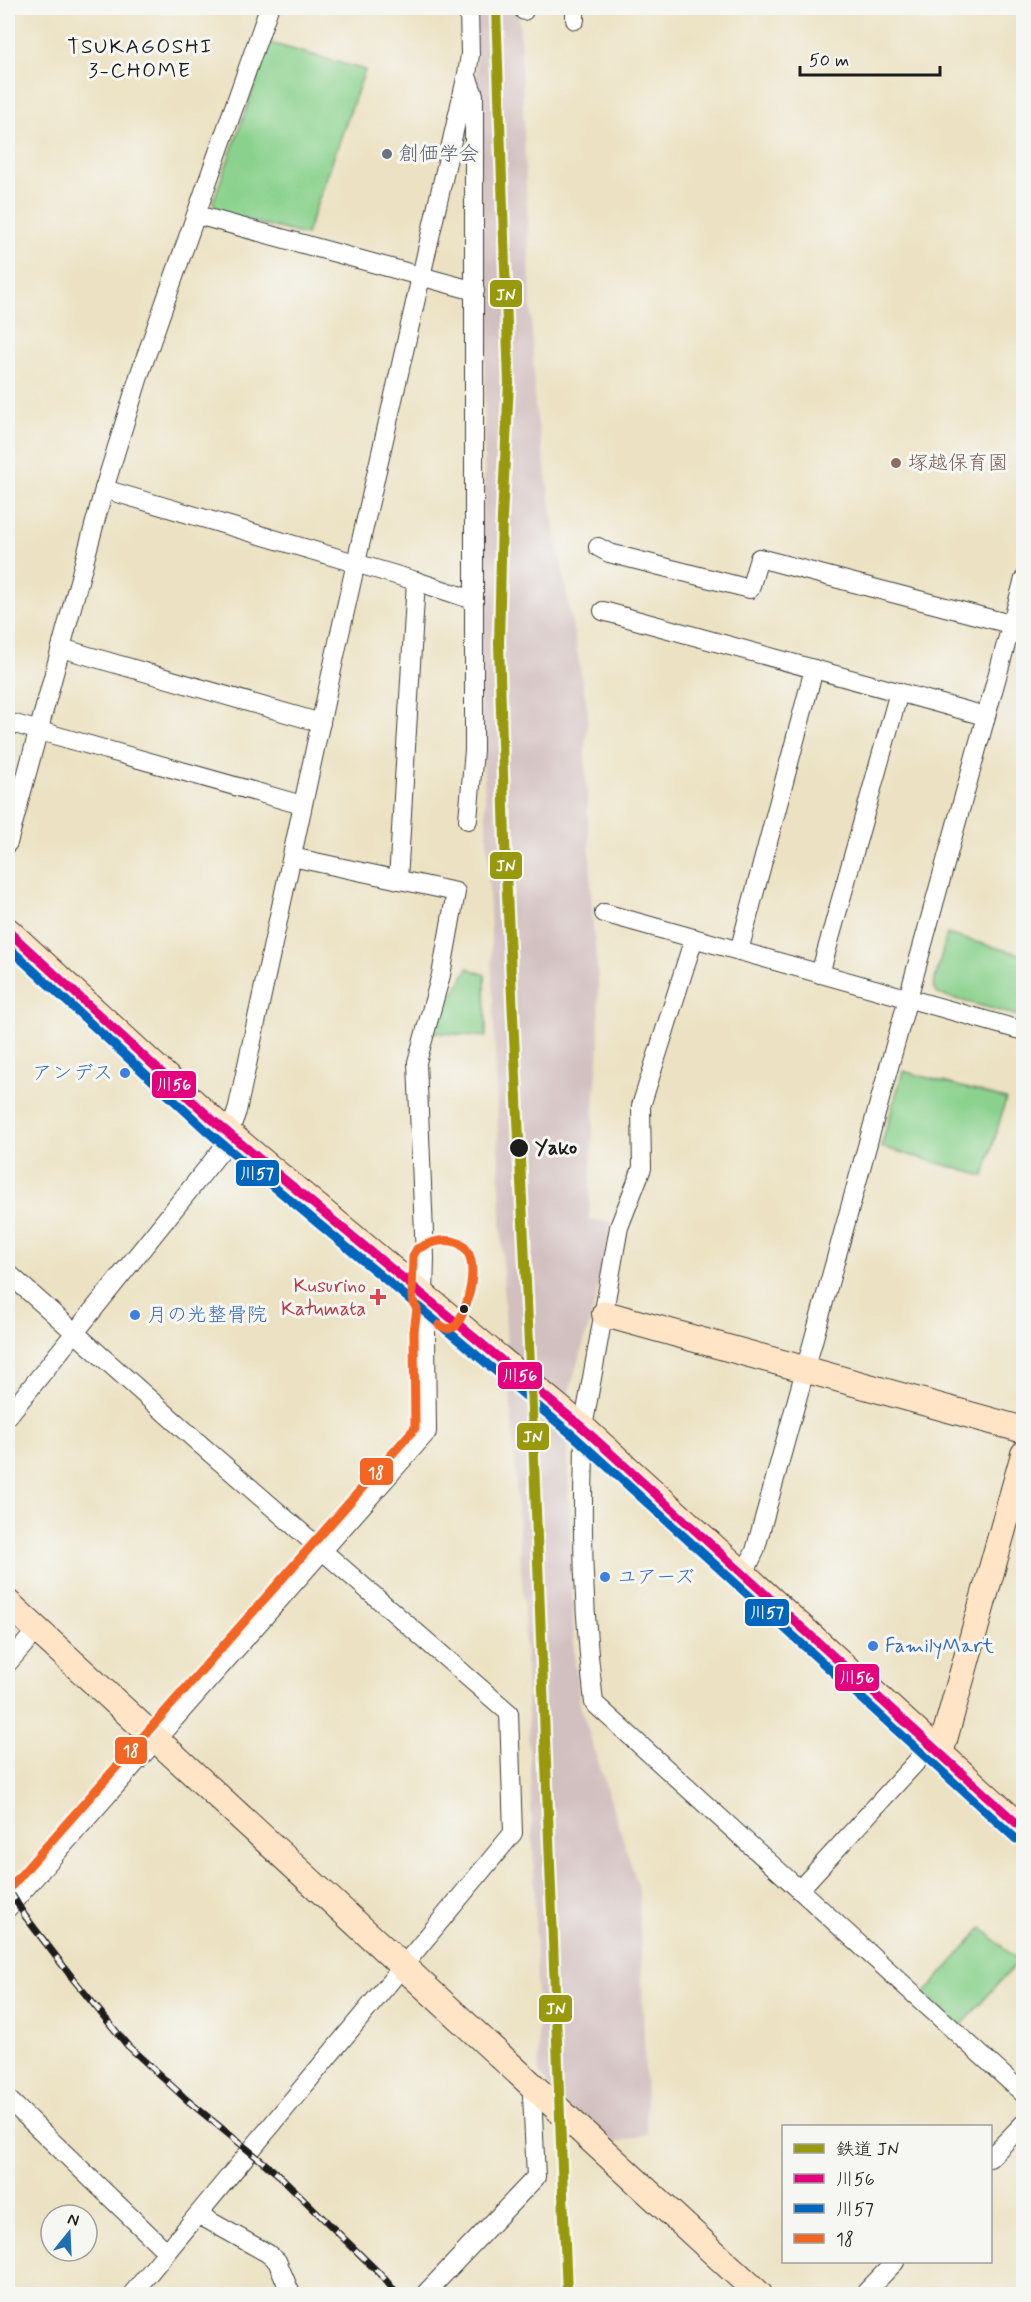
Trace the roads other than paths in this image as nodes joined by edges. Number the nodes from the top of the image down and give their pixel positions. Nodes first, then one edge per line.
1 (269, 8) edge
2 (469, 8) edge
3 (467, 74) junction
4 (197, 214) junction
5 (420, 277) junction
6 (475, 291) junction
7 (104, 489) junction
8 (598, 546) dead end
9 (357, 564) junction
10 (1023, 579) edge
11 (416, 581) junction
12 (473, 600) junction
13 (603, 611) dead end
14 (1010, 624) junction
15 (61, 648) junction
16 (814, 669) junction
17 (899, 692) junction
18 (985, 716) junction
19 (8, 722) edge
20 (321, 723) junction
21 (39, 731) junction
22 (302, 805) junction
23 (468, 820) dead end
24 (8, 843) edge
25 (292, 856) junction
26 (398, 879) junction
27 (604, 913) dead end
28 (8, 931) edge
29 (694, 938) junction
30 (739, 951) junction
31 (820, 974) junction
32 (908, 999) junction
33 (1023, 1031) edge
34 (230, 1135) junction
35 (8, 1273) edge
36 (424, 1297) junction
37 (605, 1314) junction
38 (74, 1332) junction
39 (805, 1370) junction
40 (8, 1416) edge
41 (583, 1428) junction
42 (1023, 1430) edge
43 (1023, 1454) edge
44 (322, 1550) junction
45 (743, 1576) junction
46 (8, 1602) edge
47 (37, 1630) junction
48 (8, 1663) edge
49 (155, 1739) junction
50 (935, 1750) junction
51 (1023, 1830) edge
52 (799, 1890) junction
53 (8, 1908) edge
54 (403, 1967) junction
55 (536, 2090) junction
56 (1023, 2094) edge
57 (8, 2099) edge
58 (1023, 2123) edge
59 (992, 2156) edge
60 (199, 2215) junction
61 (168, 2252) junction
62 (894, 2263) edge
63 (132, 2295) edge
64 (291, 2295) edge
65 (425, 2295) edge
66 (759, 2295) edge
67 (864, 2295) edge

1 - 4 street
2 - 3 street
3 - 5 street
3 - 6 street
4 - 5 street
4 - 7 street
5 - 6 street
5 - 9 street
6 - 12 street
7 - 9 street
7 - 15 street
8 - 14 street
9 - 11 street
9 - 20 street
10 - 14 street
11 - 12 street
11 - 26 street
12 - 23 street
13 - 16 street
14 - 18 street
15 - 20 street
15 - 21 street
16 - 17 street
16 - 30 street
17 - 18 street
17 - 31 street
18 - 32 street
19 - 21 street
20 - 22 street
21 - 22 street
21 - 24 street
22 - 25 street
25 - 26 street
25 - 34 street
26 - 36 street
27 - 29 street
28 - 34 street
29 - 30 street
29 - 37 street
30 - 31 street
31 - 32 street
32 - 33 street
32 - 39 street
34 - 36 street
34 - 38 street
35 - 38 street
36 - 41 street
36 - 44 street
37 - 39 street
37 - 41 street
38 - 40 street
38 - 44 street
39 - 42 street
39 - 45 street
41 - 45 street
41 - 52 street
43 - 50 street
44 - 49 street
44 - 54 street
45 - 50 street
46 - 47 street
47 - 48 street
47 - 49 street
49 - 53 street
49 - 54 street
50 - 51 street
50 - 52 street
52 - 56 street
54 - 55 street
54 - 60 street
55 - 65 street
55 - 66 street
57 - 61 street
58 - 59 street
60 - 61 street
60 - 64 street
61 - 63 street
62 - 67 street

